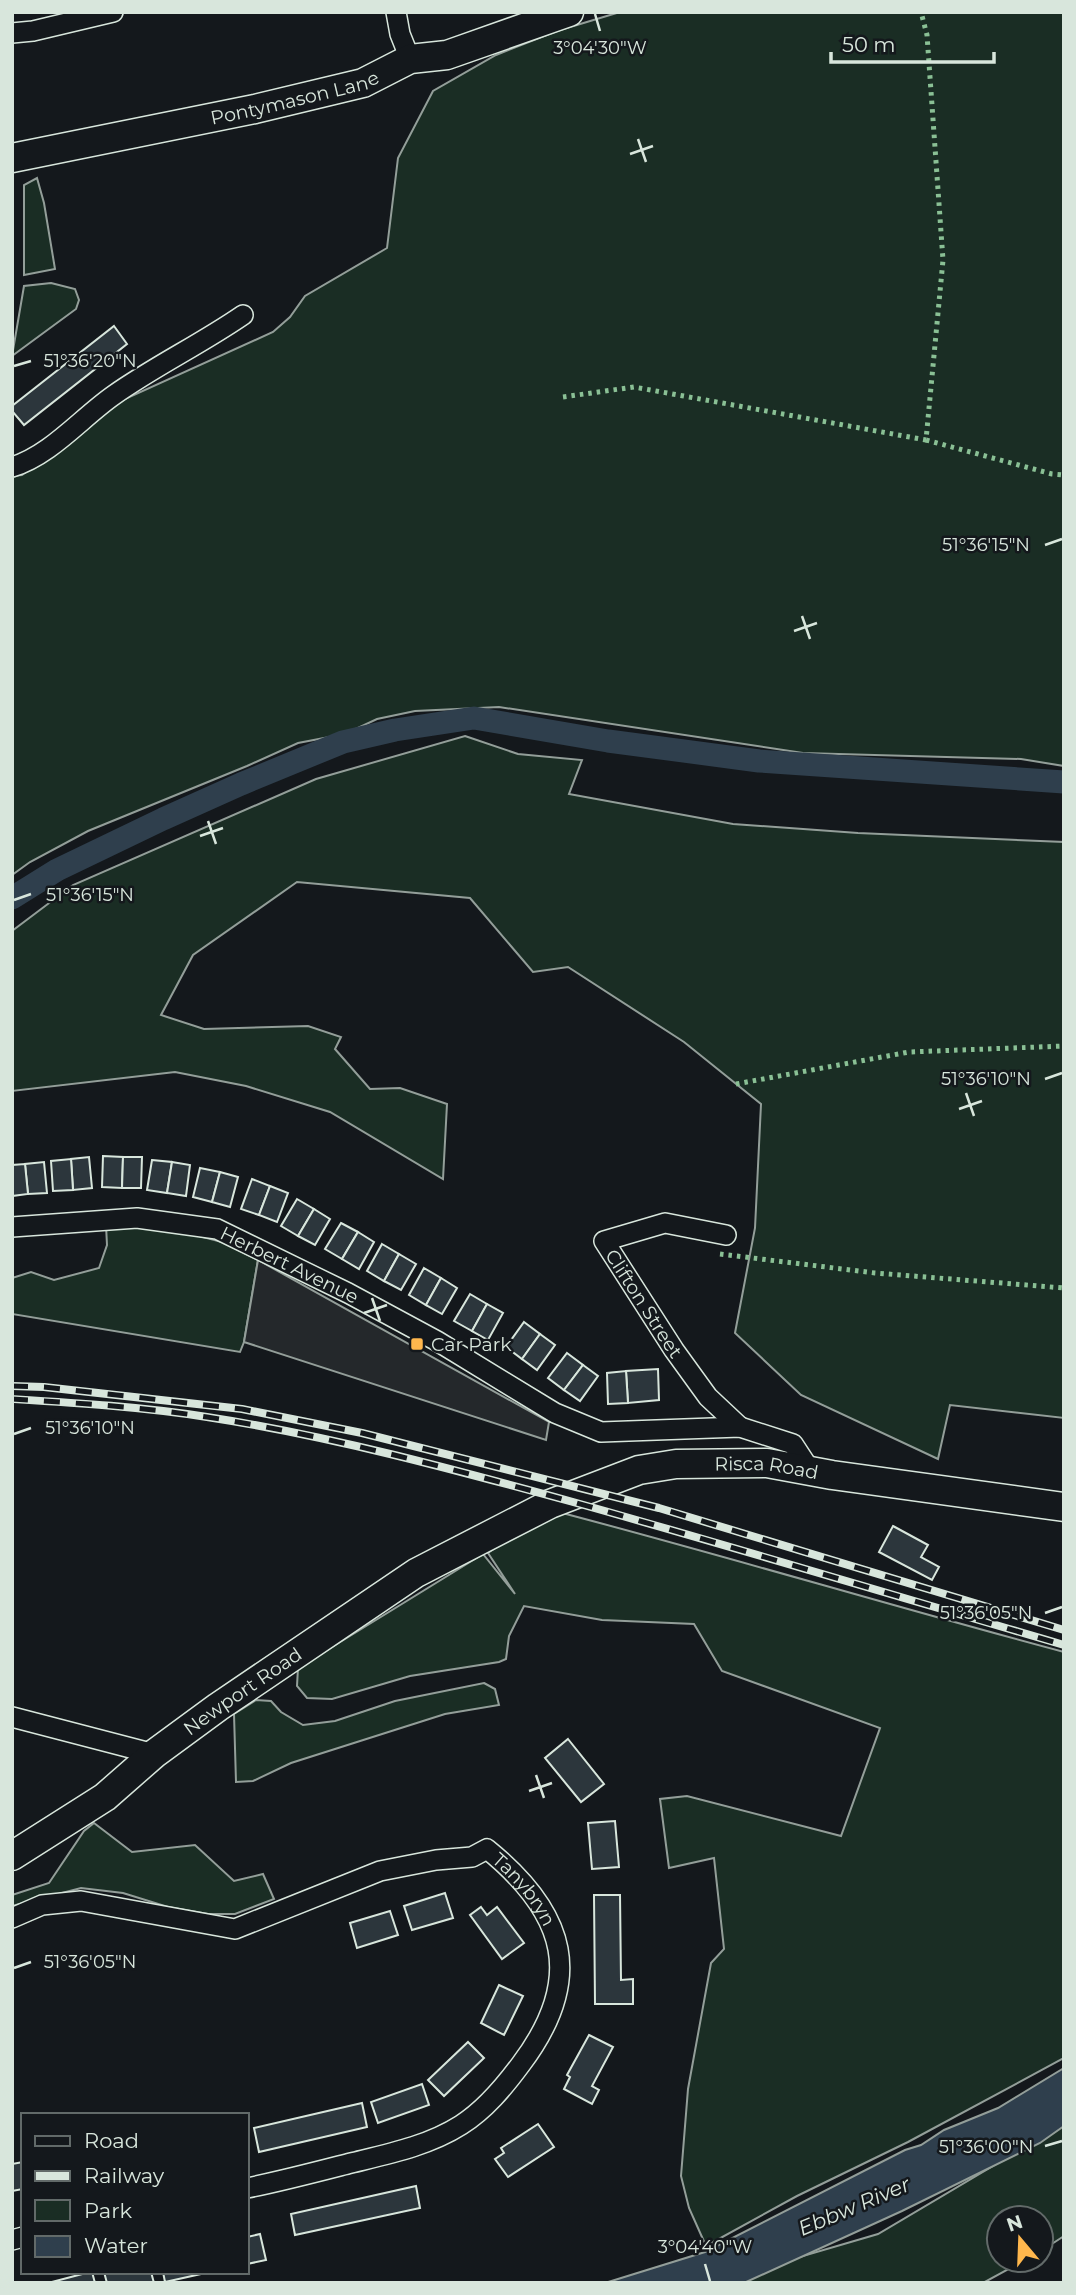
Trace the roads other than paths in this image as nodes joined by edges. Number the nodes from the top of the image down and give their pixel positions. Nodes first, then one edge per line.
1 (113, 12) edge
2 (396, 12) edge
3 (569, 12) edge
4 (12, 33) edge
5 (410, 59) junction
6 (12, 158) edge
7 (243, 315) dead end
8 (12, 467) edge
9 (12, 1227) edge
10 (726, 1235) dead end
11 (740, 1427) junction
12 (810, 1469) junction
13 (1064, 1507) edge
14 (479, 1539) joint
15 (12, 1717) edge
16 (154, 1754) junction
17 (12, 1856) edge
18 (12, 1918) edge
19 (248, 2188) edge

1 - 4 street
2 - 5 street
3 - 5 main road, Pontymason Lane
5 - 6 main road, Pontymason Lane
7 - 8 street
9 - 11 street, Herbert Avenue
10 - 11 street, Clifton Street
11 - 12 street, Herbert Avenue
12 - 13 main road, Risca Road
12 - 14 main road, Risca Road
14 - 16 main road, Newport Road
15 - 16 street
16 - 17 main road, Newport Road
18 - 19 street, Tanybryn

